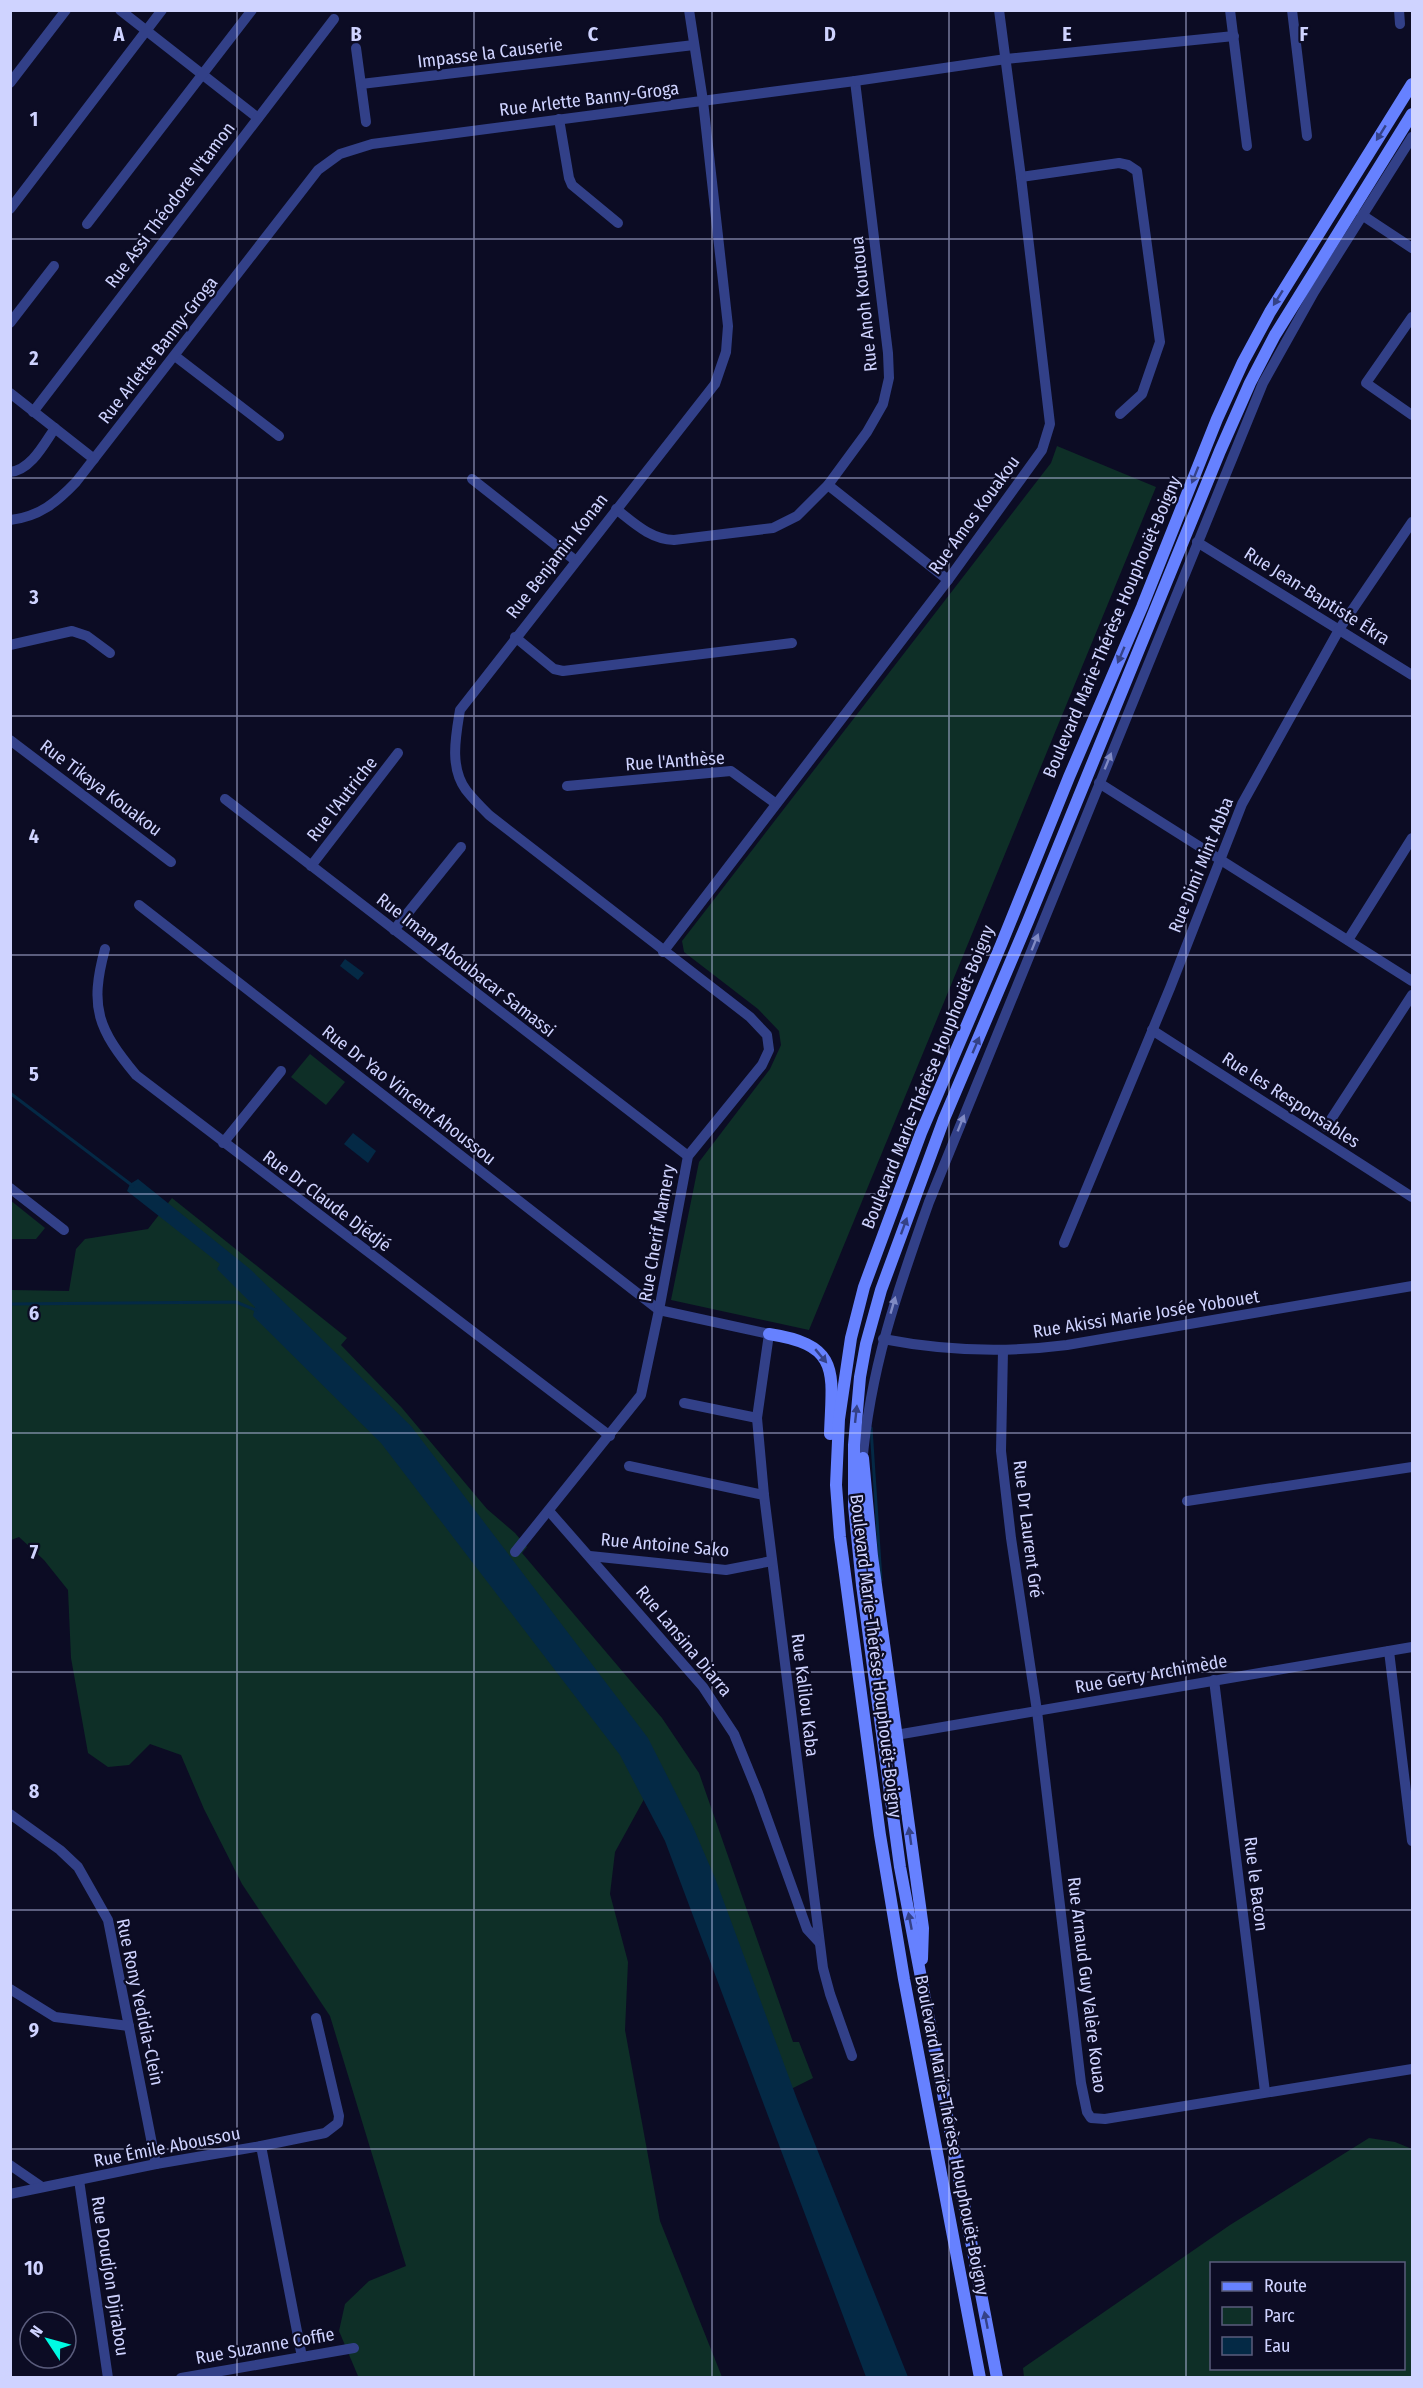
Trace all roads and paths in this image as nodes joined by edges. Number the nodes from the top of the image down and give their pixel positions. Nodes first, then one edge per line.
1 (66, 10) edge
2 (120, 10) edge
3 (162, 10) edge
4 (252, 10) edge
5 (689, 10) edge
6 (999, 10) edge
7 (1230, 10) edge
8 (1292, 10) edge
9 (1399, 10) edge
10 (334, 19) dead end
11 (1400, 24) dead end
12 (146, 31) junction
13 (1234, 36) junction
14 (694, 45) junction
15 (356, 48) dead end
16 (1006, 59) junction
17 (202, 75) junction
18 (855, 81) junction
19 (10, 82) edge
20 (361, 84) junction
21 (1413, 84) edge
22 (703, 101) junction
23 (1413, 114) edge
24 (258, 118) junction
25 (559, 119) junction
26 (366, 122) dead end
27 (1307, 136) dead end
28 (1413, 137) edge
29 (1247, 146) dead end
30 (1021, 177) junction
31 (10, 209) edge
32 (1362, 215) junction
33 (618, 223) dead end
34 (87, 224) dead end
35 (1413, 248) edge
36 (54, 266) dead end
37 (1413, 317) edge
38 (10, 322) edge
39 (175, 356) junction
40 (10, 393) edge
41 (33, 412) junction
42 (1120, 414) dead end
43 (1413, 415) edge
44 (55, 428) junction
45 (279, 436) dead end
46 (94, 459) junction
47 (10, 472) edge
48 (472, 479) dead end
49 (828, 485) junction
50 (616, 508) junction
51 (10, 520) edge
52 (1413, 522) edge
53 (1201, 544) junction
54 (576, 561) junction
55 (948, 580) junction
56 (1340, 628) junction
57 (515, 637) junction
58 (792, 643) dead end
59 (10, 645) edge
60 (110, 653) dead end
61 (1413, 675) edge
62 (10, 740) edge
63 (398, 753) dead end
64 (1099, 783) junction
65 (567, 786) dead end
66 (225, 799) dead end
67 (775, 803) junction
68 (1413, 838) edge
69 (461, 847) dead end
70 (1220, 859) junction
71 (171, 862) dead end
72 (311, 866) junction
73 (140, 905) dead end
74 (394, 930) junction
75 (1348, 940) junction
76 (105, 949) dead end
77 (663, 952) junction
78 (1413, 981) edge
79 (1413, 995) edge
80 (1152, 1030) junction
81 (281, 1071) dead end
82 (1326, 1127) dead end
83 (223, 1143) junction
84 (688, 1156) junction
85 (10, 1188) edge
86 (1413, 1197) edge
87 (64, 1230) dead end
88 (1064, 1243) dead end
89 (1413, 1286) edge
90 (659, 1310) junction
91 (769, 1334) junction
92 (883, 1339) junction
93 (1004, 1350) junction
94 (684, 1403) dead end
95 (757, 1418) junction
96 (610, 1436) junction
97 (863, 1458) junction
98 (629, 1466) dead end
99 (1413, 1467) edge
100 (836, 1485) junction
101 (764, 1495) junction
102 (1187, 1501) dead end
103 (854, 1506) junction
104 (549, 1511) junction
105 (515, 1552) dead end
106 (590, 1556) junction
107 (772, 1561) junction
108 (1413, 1647) edge
109 (1389, 1651) junction
110 (1214, 1680) junction
111 (1037, 1711) junction
112 (896, 1736) junction
113 (10, 1814) edge
114 (1413, 1841) edge
115 (819, 1942) junction
116 (921, 1978) junction
117 (10, 1989) edge
118 (316, 2018) dead end
119 (129, 2026) junction
120 (852, 2056) dead end
121 (1413, 2069) edge
122 (1265, 2091) junction
123 (261, 2146) junction
124 (156, 2164) junction
125 (10, 2165) edge
126 (79, 2180) junction
127 (42, 2187) junction
128 (10, 2194) edge
129 (354, 2348) dead end
130 (302, 2356) junction
131 (108, 2378) edge
132 (181, 2378) edge
133 (980, 2378) edge
134 (997, 2378) edge

1 - 19 street
2 - 12 street
3 - 12 street
4 - 17 street
5 - 14 street, Rue Benjamin Konan
6 - 16 street, Rue Amos Kouakou
7 - 13 street
8 - 27 street
9 - 11 street
10 - 24 street, Rue Assi Théodore N'tamon
12 - 17 street
12 - 31 street
13 - 16 street, Rue Arlette Banny-Groga
13 - 29 street
14 - 20 street, Impasse la Causerie
14 - 22 street, Rue Benjamin Konan
15 - 20 street
16 - 18 street, Rue Arlette Banny-Groga
16 - 30 street, Rue Amos Kouakou
17 - 24 street
17 - 34 street
18 - 22 street, Rue Arlette Banny-Groga
18 - 49 street, Rue Anoh Koutoua
20 - 26 street
21 -> 100 main road, Boulevard Marie-Thérèse Houphouët-Boigny
22 - 25 street, Rue Arlette Banny-Groga
22 - 50 street, Rue Benjamin Konan
103 -> 23 main road, Boulevard Marie-Thérèse Houphouët-Boigny
24 - 41 street, Rue Assi Théodore N'tamon
25 - 33 street
25 - 39 street, Rue Arlette Banny-Groga
28 - 32 street
30 - 42 street
30 - 55 street, Rue Amos Kouakou
32 - 35 street
32 - 53 street
36 - 38 street
37 - 43 street
39 - 45 street
39 - 46 street, Rue Arlette Banny-Groga
40 - 41 street
41 - 44 street
44 - 46 street
44 - 47 street
46 - 51 street, Rue Arlette Banny-Groga
48 - 54 street
49 - 50 street, Rue Anoh Koutoua
49 - 55 street
50 - 54 street, Rue Benjamin Konan
52 - 56 street, Rue Dimi Mint Abba
53 - 56 street, Rue Jean-Baptiste Ékra
64 -> 53 street
54 - 57 street, Rue Benjamin Konan
55 - 67 street, Rue Amos Kouakou
56 - 61 street, Rue Jean-Baptiste Ékra
56 - 70 street, Rue Dimi Mint Abba
57 - 58 street
57 - 77 street, Rue Benjamin Konan
59 - 60 street
62 - 71 street, Rue Tikaya Kouakou
63 - 72 street, Rue l'Autriche
64 - 70 street
92 -> 64 street
65 - 67 street, Rue l'Anthèse
66 - 72 street, Rue Imam Aboubacar Samassi
67 - 77 street, Rue Amos Kouakou
68 - 75 street
69 - 74 street
70 - 75 street
70 - 80 street, Rue Dimi Mint Abba
72 - 74 street, Rue Imam Aboubacar Samassi
73 - 90 street, Rue Dr Yao Vincent Ahoussou
74 - 84 street, Rue Imam Aboubacar Samassi
75 - 78 street
76 - 83 street, Rue Dr Claude Djédjé
77 - 84 street, Rue Cherif Mamery
79 - 82 street
80 - 86 street, Rue les Responsables
80 - 88 street, Rue Dimi Mint Abba
81 - 83 street
83 - 96 street, Rue Dr Claude Djédjé
84 - 90 street, Rue Cherif Mamery
85 - 87 street
89 - 93 street, Rue Akissi Marie Josée Yobouet
90 - 91 street
90 - 96 street, Rue Cherif Mamery
91 - 95 street, Rue Kalilou Kaba
91 -> 100 main road
92 - 93 street, Rue Akissi Marie Josée Yobouet
92 - 97 street
93 - 111 street, Rue Dr Laurent Gré
94 - 95 street
95 - 101 street, Rue Kalilou Kaba
96 - 104 street, Rue Cherif Mamery
97 - 103 street
97 - 112 main road
98 - 101 street
99 - 102 street
100 - 133 main road, Boulevard Marie-Thérèse Houphouët-Boigny
101 - 107 street, Rue Kalilou Kaba
116 -> 103 main road, Boulevard Marie-Thérèse Houphouët-Boigny
104 - 105 street, Rue Cherif Mamery
104 - 106 street, Rue Lansina Diarra
106 - 107 street, Rue Antoine Sako
106 - 115 street, Rue Lansina Diarra
107 - 115 street, Rue Kalilou Kaba
108 - 109 street, Rue Gerty Archimède
109 - 110 street, Rue Gerty Archimède
109 - 114 street
110 - 111 street, Rue Gerty Archimède
110 - 122 street, Rue le Bacon
111 - 112 street, Rue Gerty Archimède
111 - 122 street, Rue Arnaud Guy Valère Kouao
116 -> 112 main road
113 - 119 street, Rue Rony Yedidia-Clein
115 - 120 street, Rue Kalilou Kaba
134 -> 116 main road, Boulevard Marie-Thérèse Houphouët-Boigny
117 - 119 street
118 - 123 street
119 - 124 street, Rue Rony Yedidia-Clein
121 - 122 street, Rue Arnaud Guy Valère Kouao
123 - 124 street, Rue Émile Aboussou
123 - 130 street, Rue Émile Aboussou
124 - 126 street, Rue Émile Aboussou
125 - 127 street
126 - 127 street, Rue Émile Aboussou
126 - 131 street, Rue Doudjon Djirabou
127 - 128 street, Rue Émile Aboussou
129 - 130 street, Rue Suzanne Coffie
130 - 132 street, Rue Suzanne Coffie

